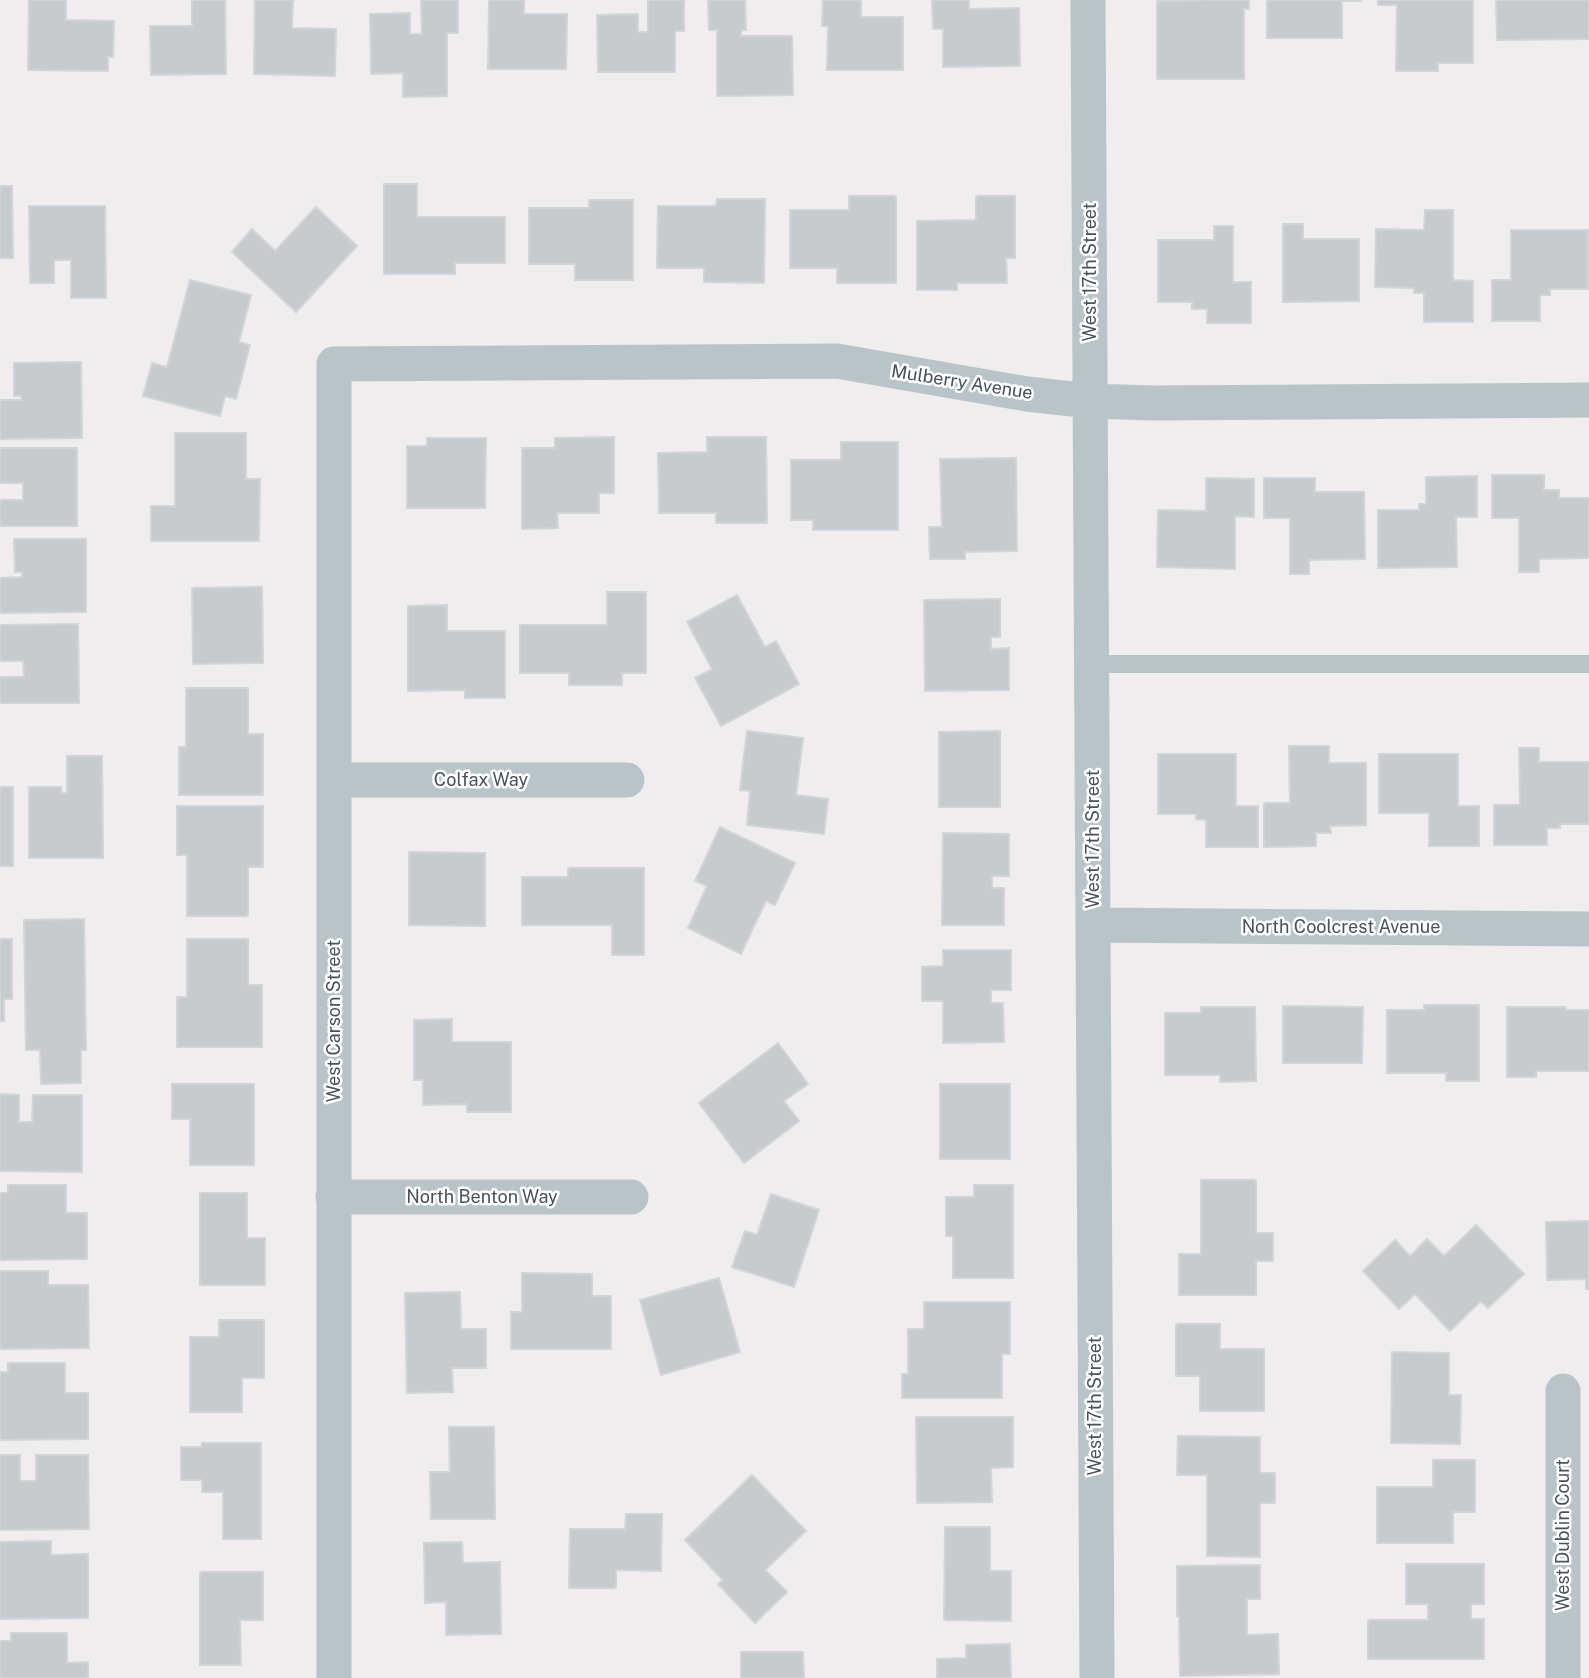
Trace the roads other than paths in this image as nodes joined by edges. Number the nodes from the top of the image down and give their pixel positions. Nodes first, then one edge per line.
1 (1088, 0) edge
2 (334, 364) joint
3 (1589, 400) edge
4 (1090, 401) junction
5 (1093, 664) junction
6 (1589, 664) edge
7 (334, 780) junction
8 (627, 780) dead end
9 (1093, 925) junction
10 (1589, 929) edge
11 (333, 1197) junction
12 (631, 1197) dead end
13 (1563, 1391) dead end
14 (334, 1678) edge
15 (1097, 1678) edge
16 (1563, 1678) edge

1 - 4 street, West 17th Street
2 - 4 street, Mulberry Avenue
2 - 7 street, West Carson Street
3 - 4 street, Mulberry Avenue
4 - 5 street, West 17th Street
5 - 6 lane
5 - 9 street, West 17th Street
7 - 8 street, Colfax Way
7 - 11 street, West Carson Street
9 - 10 street, North Coolcrest Avenue
9 - 15 street, West 17th Street
11 - 12 street, North Benton Way
11 - 14 street, West Carson Street
13 - 16 street, West Dublin Court

